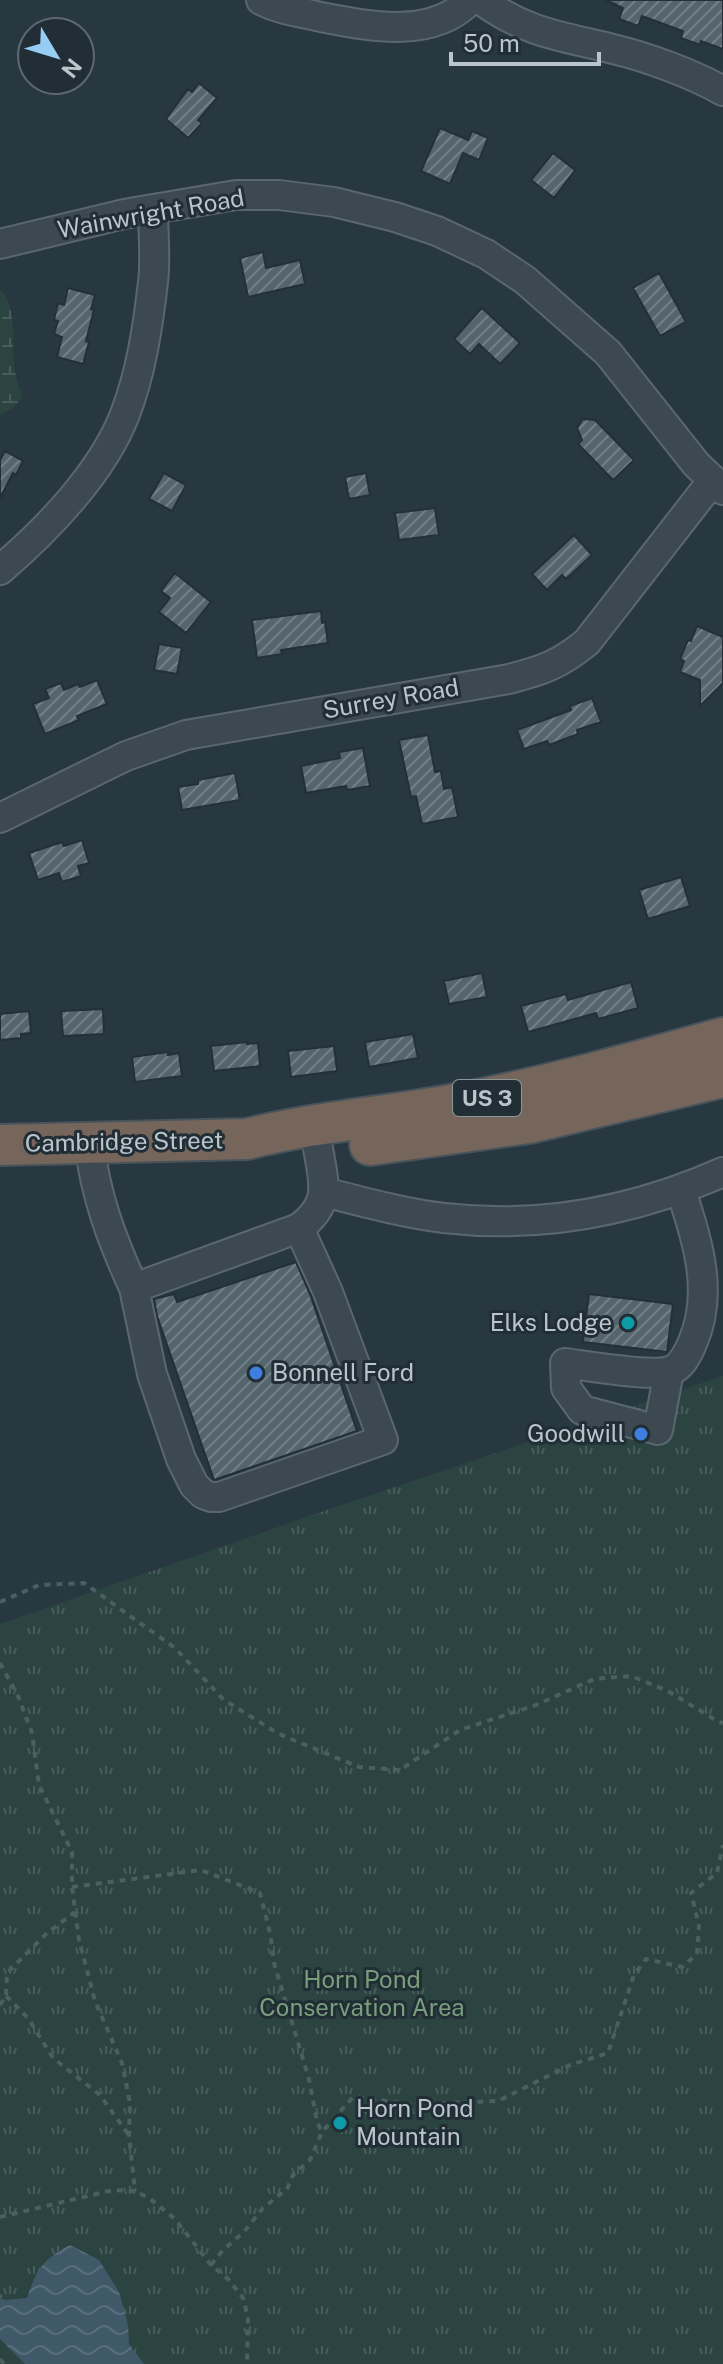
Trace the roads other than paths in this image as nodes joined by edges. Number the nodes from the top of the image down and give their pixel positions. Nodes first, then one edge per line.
1 (261, 0) edge
2 (470, 0) edge
3 (481, 0) edge
4 (723, 91) edge
5 (153, 209) junction
6 (0, 244) edge
7 (718, 485) edge
8 (0, 570) edge
9 (0, 818) edge
10 (723, 1038) edge
11 (723, 1077) edge
12 (247, 1139) junction
13 (89, 1143) junction
14 (0, 1145) edge
15 (318, 1148) junction
16 (723, 1172) edge
17 (681, 1190) junction
18 (324, 1192) junction
19 (299, 1228) junction
20 (134, 1288) junction
21 (669, 1371) dead end

1 - 2 street
3 - 4 street
5 - 6 street, Wainwright Road
5 - 7 street, Wainwright Road
5 - 8 street
7 - 9 street, Surrey Road
10 - 12 highway, Cambridge Street / US 3
11 - 15 highway, Cambridge Street / US 3
12 - 13 highway, Cambridge Street / US 3
12 - 15 highway, Cambridge Street / US 3
13 - 14 highway, Cambridge Street / US 3
13 - 20 street
15 - 18 street
16 - 17 street
17 - 18 street
17 - 21 street
18 - 19 street
19 - 20 street
19 - 20 street

